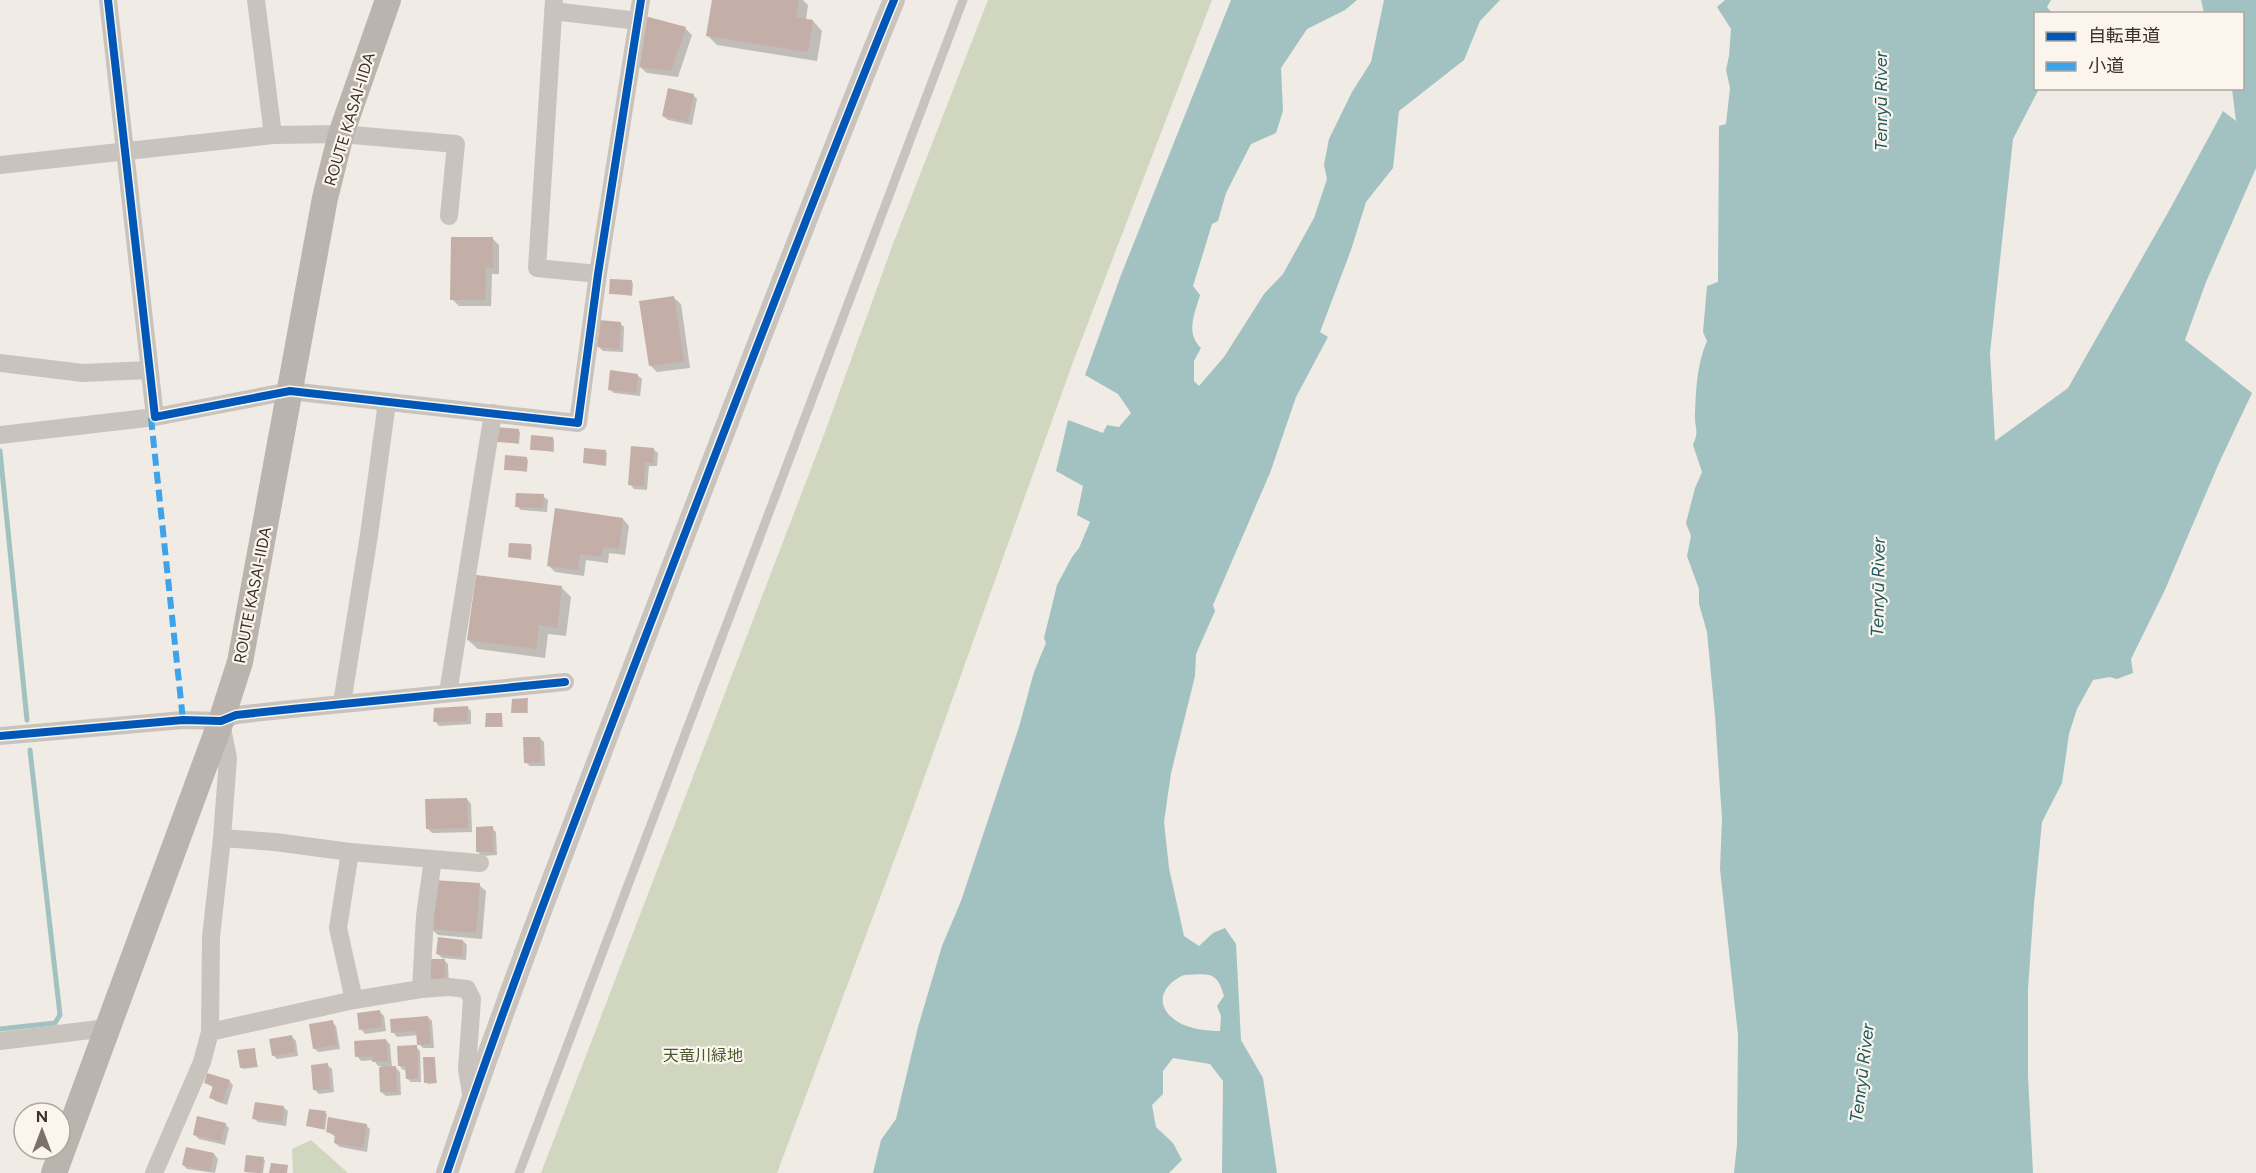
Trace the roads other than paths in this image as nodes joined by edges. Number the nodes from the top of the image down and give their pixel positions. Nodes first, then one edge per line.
1 (108, 0) edge
2 (256, 0) edge
3 (388, 0) edge
4 (641, 0) edge
5 (894, 0) edge
6 (963, 0) edge
7 (554, 6) edge
8 (638, 21) junction
9 (341, 134) junction
10 (273, 135) junction
11 (124, 152) junction
12 (0, 165) edge
13 (449, 216) dead end
14 (598, 274) junction
15 (0, 363) edge
16 (150, 370) junction
17 (290, 392) junction
18 (387, 402) junction
19 (493, 413) junction
20 (155, 417) junction
21 (2, 435) edge
22 (565, 682) dead end
23 (448, 693) junction
24 (342, 703) junction
25 (221, 721) junction
26 (0, 736) edge
27 (222, 838) junction
28 (350, 852) junction
29 (433, 859) junction
30 (480, 863) dead end
31 (421, 989) junction
32 (354, 1000) junction
33 (107, 1028) junction
34 (210, 1032) junction
35 (0, 1041) edge
36 (472, 1099) junction
37 (54, 1173) edge
38 (154, 1173) edge
39 (447, 1173) edge
40 (519, 1173) edge

1 - 11 street
2 - 10 street
3 - 9 main road, ROUTE KASAI-IIDA
4 - 8 street
5 - 36 street
6 - 40 lane
7 - 8 street
7 - 14 street
8 - 14 street
9 - 10 street
9 - 13 street
9 - 17 main road, ROUTE KASAI-IIDA
10 - 11 street
11 - 12 street
11 - 16 street
14 - 19 street
15 - 16 street
16 - 20 street
17 - 18 street
17 - 20 street
17 - 25 main road, ROUTE KASAI-IIDA
18 - 19 street
18 - 24 street
19 - 23 street
20 - 21 street
22 - 23 street
23 - 24 street
24 - 25 street
25 - 26 street
25 - 27 street
25 - 33 main road, ROUTE KASAI-IIDA
27 - 28 street
27 - 34 street
28 - 29 street
28 - 32 street
29 - 30 street
29 - 31 street
31 - 32 street
31 - 36 street
32 - 34 street
33 - 35 street
33 - 37 main road, ROUTE KASAI-IIDA
34 - 38 street
36 - 39 street

